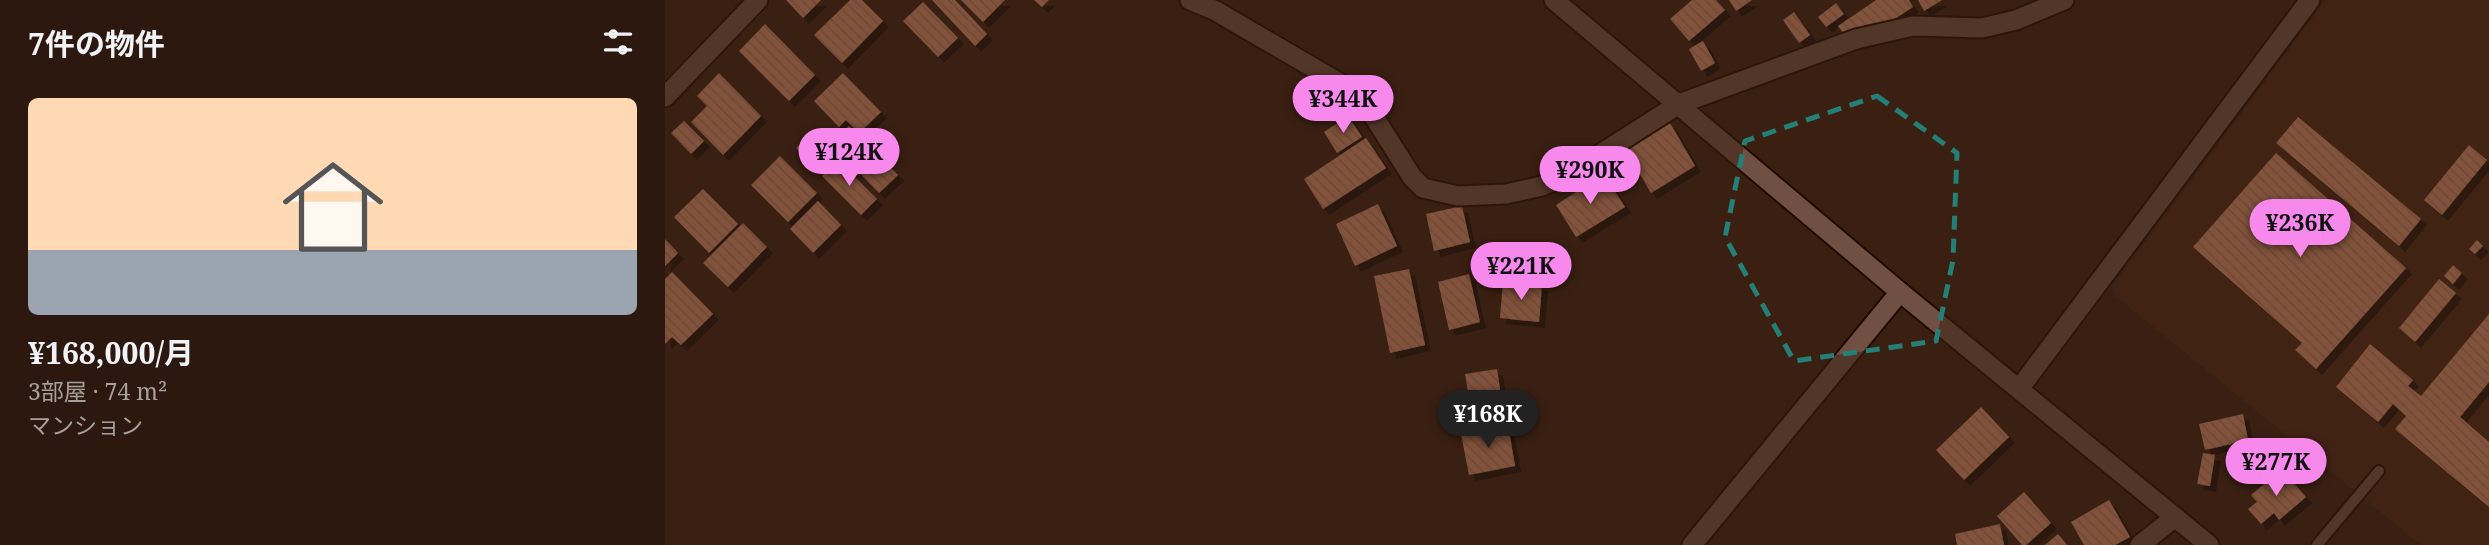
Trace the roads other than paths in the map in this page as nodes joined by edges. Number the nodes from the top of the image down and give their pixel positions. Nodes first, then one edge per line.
1 (758, 0) edge
2 (1190, 0) edge
3 (1554, 0) edge
4 (2064, 0) edge
5 (2310, 0) edge
6 (665, 97) edge
7 (1679, 104) junction
8 (1900, 292) junction
9 (2019, 389) junction
10 (2379, 471) dead end
11 (2175, 517) junction
12 (1692, 545) edge
13 (2140, 545) edge
14 (2209, 545) edge
15 (2317, 545) edge

1 - 6 street
2 - 7 street
3 - 7 street
4 - 7 street
5 - 9 street
7 - 8 street
8 - 9 street
8 - 12 street
9 - 11 street
10 - 15 lane
11 - 13 street
11 - 14 street

